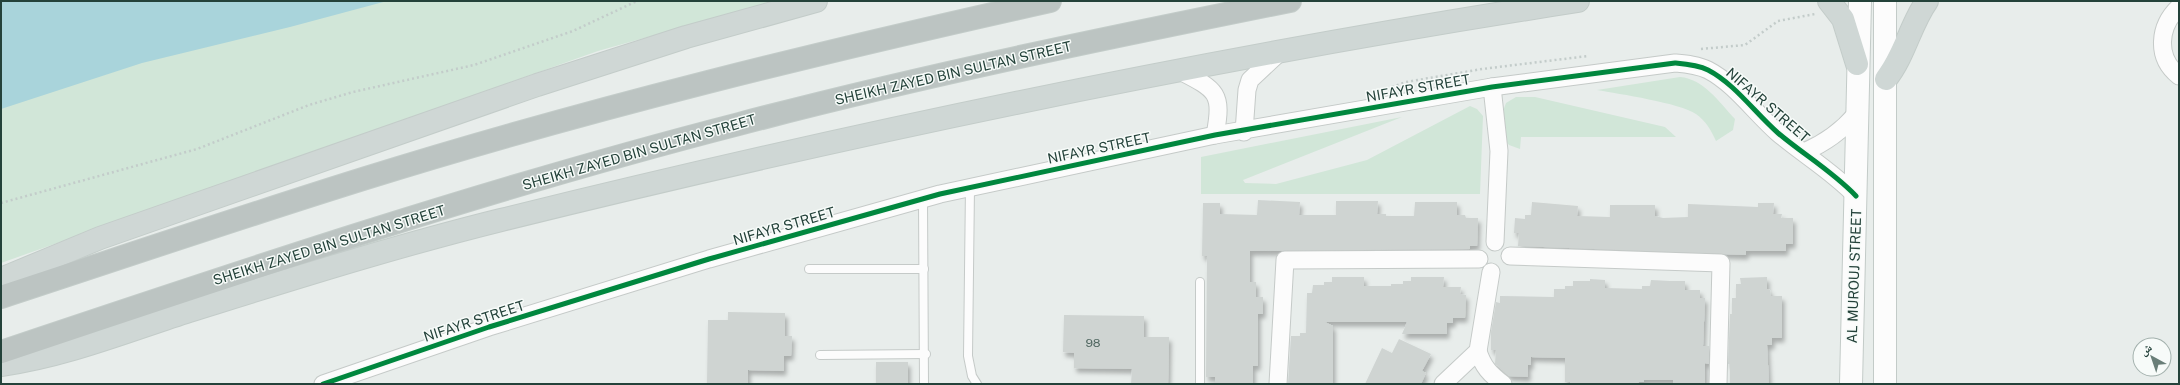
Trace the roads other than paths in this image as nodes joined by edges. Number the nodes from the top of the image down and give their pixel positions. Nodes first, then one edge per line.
1 (816, 1) edge
2 (1050, 1) edge
3 (1290, 1) edge
4 (1578, 1) edge
5 (1829, 1) edge
6 (1860, 1) edge
7 (1885, 1) edge
8 (1927, 1) edge
9 (2179, 7) edge
10 (1281, 51) junction
11 (1857, 64) junction
12 (1180, 71) junction
13 (2178, 76) edge
14 (1886, 79) junction
15 (1492, 87) junction
16 (1856, 114) junction
17 (1244, 132) junction
18 (1215, 136) junction
19 (1804, 152) junction
20 (970, 187) junction
21 (1856, 196) junction
22 (923, 199) junction
23 (1495, 242) junction
24 (1510, 256) junction
25 (1480, 259) junction
26 (809, 269) dead end
27 (924, 269) junction
28 (1491, 272) junction
29 (1, 279) edge
30 (1200, 282) dead end
31 (1, 297) edge
32 (1478, 351) junction
33 (1, 352) edge
34 (926, 354) junction
35 (820, 355) dead end
36 (1, 365) edge
37 (323, 384) edge
38 (924, 384) edge
39 (977, 384) edge
40 (1200, 384) edge
41 (1278, 384) edge
42 (1443, 384) edge
43 (1503, 384) edge
44 (1718, 384) edge
45 (1851, 384) edge
46 (1885, 384) edge

1 - 29 main road
2 - 31 highway
3 - 33 highway, SHEIKH ZAYED BIN SULTAN STREET
4 - 10 main road
5 - 11 main road
6 - 11 street, AL MUROUJ STREET
7 - 14 street
8 - 14 main road
9 - 13 street
10 - 12 main road
10 - 17 street
11 - 16 street, AL MUROUJ STREET
12 - 18 street
12 - 36 main road
14 - 46 street
15 - 17 street, NIFAYR STREET
15 - 19 street, NIFAYR STREET
15 - 23 street
16 - 19 street, NIFAYR STREET
16 - 21 street, AL MUROUJ STREET
17 - 18 street, NIFAYR STREET
18 - 20 street, NIFAYR STREET
19 - 21 street, NIFAYR STREET
20 - 22 street, NIFAYR STREET
20 - 39 lane
21 - 45 street, AL MUROUJ STREET
22 - 27 lane
22 - 37 street, NIFAYR STREET
23 - 24 street
23 - 25 street
24 - 28 street
24 - 44 street
25 - 28 street
25 - 41 street
26 - 27 lane
27 - 34 lane
28 - 32 street
30 - 40 lane
32 - 42 street
32 - 43 street
34 - 35 lane
34 - 38 lane

